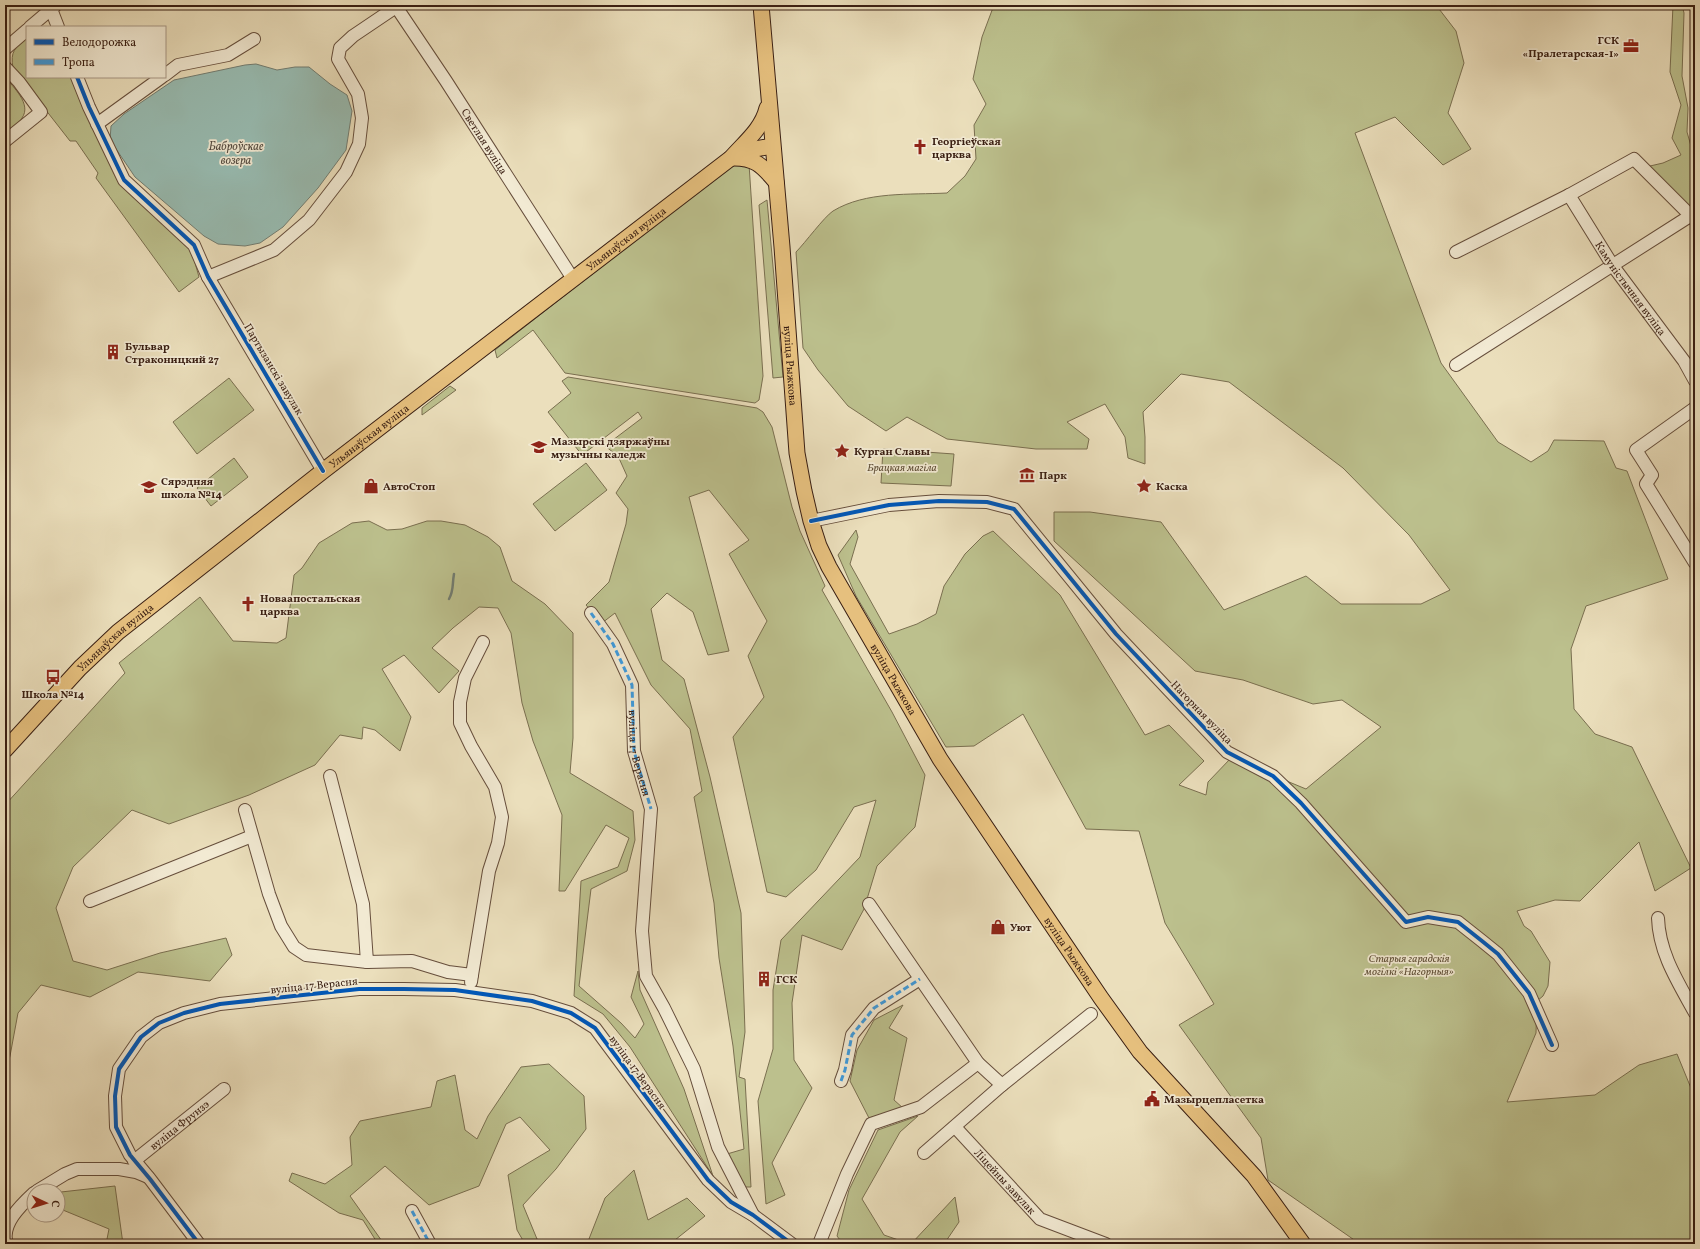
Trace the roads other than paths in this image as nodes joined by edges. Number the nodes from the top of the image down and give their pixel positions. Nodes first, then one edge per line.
1 (761, 5) edge
2 (395, 6) edge
3 (53, 7) edge
4 (31, 26) edge
5 (58, 26) edge
6 (26, 31) edge
7 (254, 39) dead end
8 (5, 49) edge
9 (5, 66) edge
10 (166, 74) edge
11 (77, 78) edge
12 (161, 78) edge
13 (768, 103) junction
14 (97, 124) junction
15 (749, 138) junction
16 (5, 142) edge
17 (772, 146) junction
18 (731, 158) junction
19 (776, 182) junction
20 (1569, 195) junction
21 (1693, 218) edge
22 (1456, 252) dead end
23 (1613, 266) junction
24 (208, 277) junction
25 (573, 279) junction
26 (1456, 365) dead end
27 (1695, 381) edge
28 (1695, 408) edge
29 (324, 470) junction
30 (812, 521) junction
31 (1695, 563) edge
32 (591, 613) dead end
33 (483, 642) dead end
34 (5, 750) edge
35 (330, 776) dead end
36 (245, 810) dead end
37 (252, 836) junction
38 (90, 901) dead end
39 (869, 904) dead end
40 (1658, 918) dead end
41 (367, 962) junction
42 (472, 975) junction
43 (920, 979) junction
44 (470, 993) junction
45 (1695, 1013) edge
46 (1091, 1014) dead end
47 (1552, 1045) dead end
48 (978, 1063) junction
49 (841, 1081) dead end
50 (1002, 1085) junction
51 (224, 1089) dead end
52 (955, 1127) junction
53 (924, 1153) dead end
54 (134, 1161) junction
55 (150, 1178) junction
56 (50, 1183) edge
57 (26, 1201) edge
58 (412, 1211) dead end
59 (753, 1215) junction
60 (7, 1244) edge
61 (199, 1244) edge
62 (430, 1244) edge
63 (792, 1244) edge
64 (818, 1244) edge
65 (1106, 1244) edge
66 (1303, 1244) edge

1 - 13 main road, вуліца Рыжкова
2 - 24 street
2 - 25 street, Светлая вуліца
3 - 4 street
3 - 5 street
6 - 8 street
7 - 10 street
9 - 16 street
11 - 14 street, Партызанскі завулак
12 - 14 street
13 - 15 main road, Ульянаўская вуліца
13 - 17 main road, вуліца Рыжкова
14 - 24 street, Партызанскі завулак
15 - 17 main road
15 - 18 main road, Ульянаўская вуліца
17 - 18 main road
17 - 19 main road, вуліца Рыжкова
18 - 19 main road
18 - 25 main road, Ульянаўская вуліца
19 - 30 main road, вуліца Рыжкова
20 - 21 street
20 - 22 street
20 - 23 street, Камуністычная вуліца
21 - 23 street
23 - 26 street
23 - 27 street, Камуністычная вуліца
24 - 29 street, Партызанскі завулак
25 - 29 main road, Ульянаўская вуліца
28 - 31 street
29 - 34 main road, Ульянаўская вуліца
30 - 47 street, Нагорная вуліца
30 - 66 main road, вуліца Рыжкова
32 - 59 street, вуліца 17 Верасня
33 - 42 street
35 - 41 street, вуліца 17 Верасня
36 - 37 street, вуліца 17 Верасня
37 - 38 street
37 - 41 street, вуліца 17 Верасня
39 - 43 street
40 - 45 street
41 - 42 street, вуліца 17 Верасня
42 - 44 street
43 - 48 street
43 - 49 street
44 - 54 street, вуліца 17 Верасня
44 - 59 street, вуліца 17 Верасня
46 - 50 street
48 - 50 street
48 - 64 street
50 - 52 street
51 - 54 street, вуліца Фрунзэ
52 - 53 street
52 - 65 street, Ліцейны завулак
54 - 55 street, вуліца 17 Верасня
55 - 56 street
55 - 61 street
57 - 60 street
58 - 62 street
59 - 63 street, вуліца 17 Верасня

